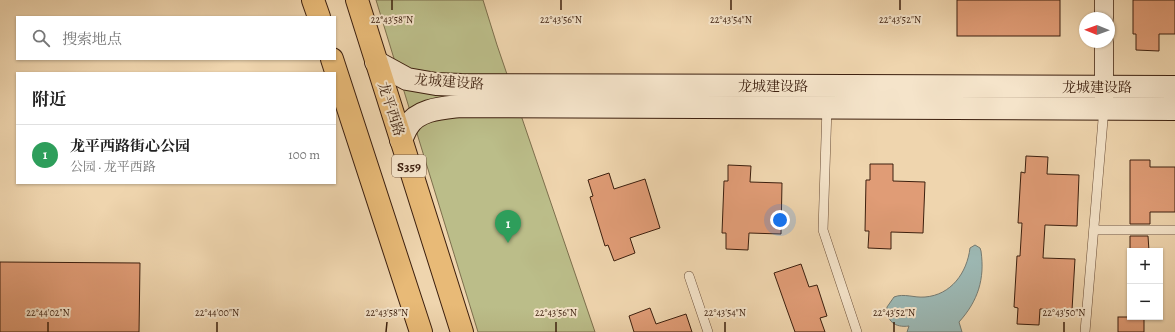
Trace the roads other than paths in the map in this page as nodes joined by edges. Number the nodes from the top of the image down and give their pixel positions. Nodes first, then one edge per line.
1 (313, 0) edge
2 (357, 0) edge
3 (1104, 0) edge
4 (1104, 12) edge
5 (319, 16) edge
6 (1104, 48) edge
7 (332, 60) edge
8 (376, 62) junction
9 (1104, 87) junction
10 (1175, 87) edge
11 (827, 97) junction
12 (1104, 108) junction
13 (1175, 109) edge
14 (401, 140) junction
15 (1094, 230) junction
16 (1175, 230) edge
17 (689, 276) dead end
18 (421, 332) edge
19 (462, 332) edge
20 (708, 332) edge
21 (857, 332) edge
22 (1085, 332) edge

1 - 5 main road
2 - 8 main road, 龙平西路 / S359
3 - 4 street
6 - 9 street
7 - 18 main road, S359
8 - 11 street, 龙城建设路
8 - 14 main road, 龙平西路 / S359
9 - 10 street, 龙城建设路
9 - 11 street, 龙城建设路
9 - 12 street
11 - 12 street, 龙城建设路
11 - 14 street, 龙城建设路
11 - 21 lane
12 - 13 street, 龙城建设路
12 - 15 lane
14 - 19 main road, 龙平西路 / S359
15 - 16 lane
15 - 22 lane
17 - 20 lane

